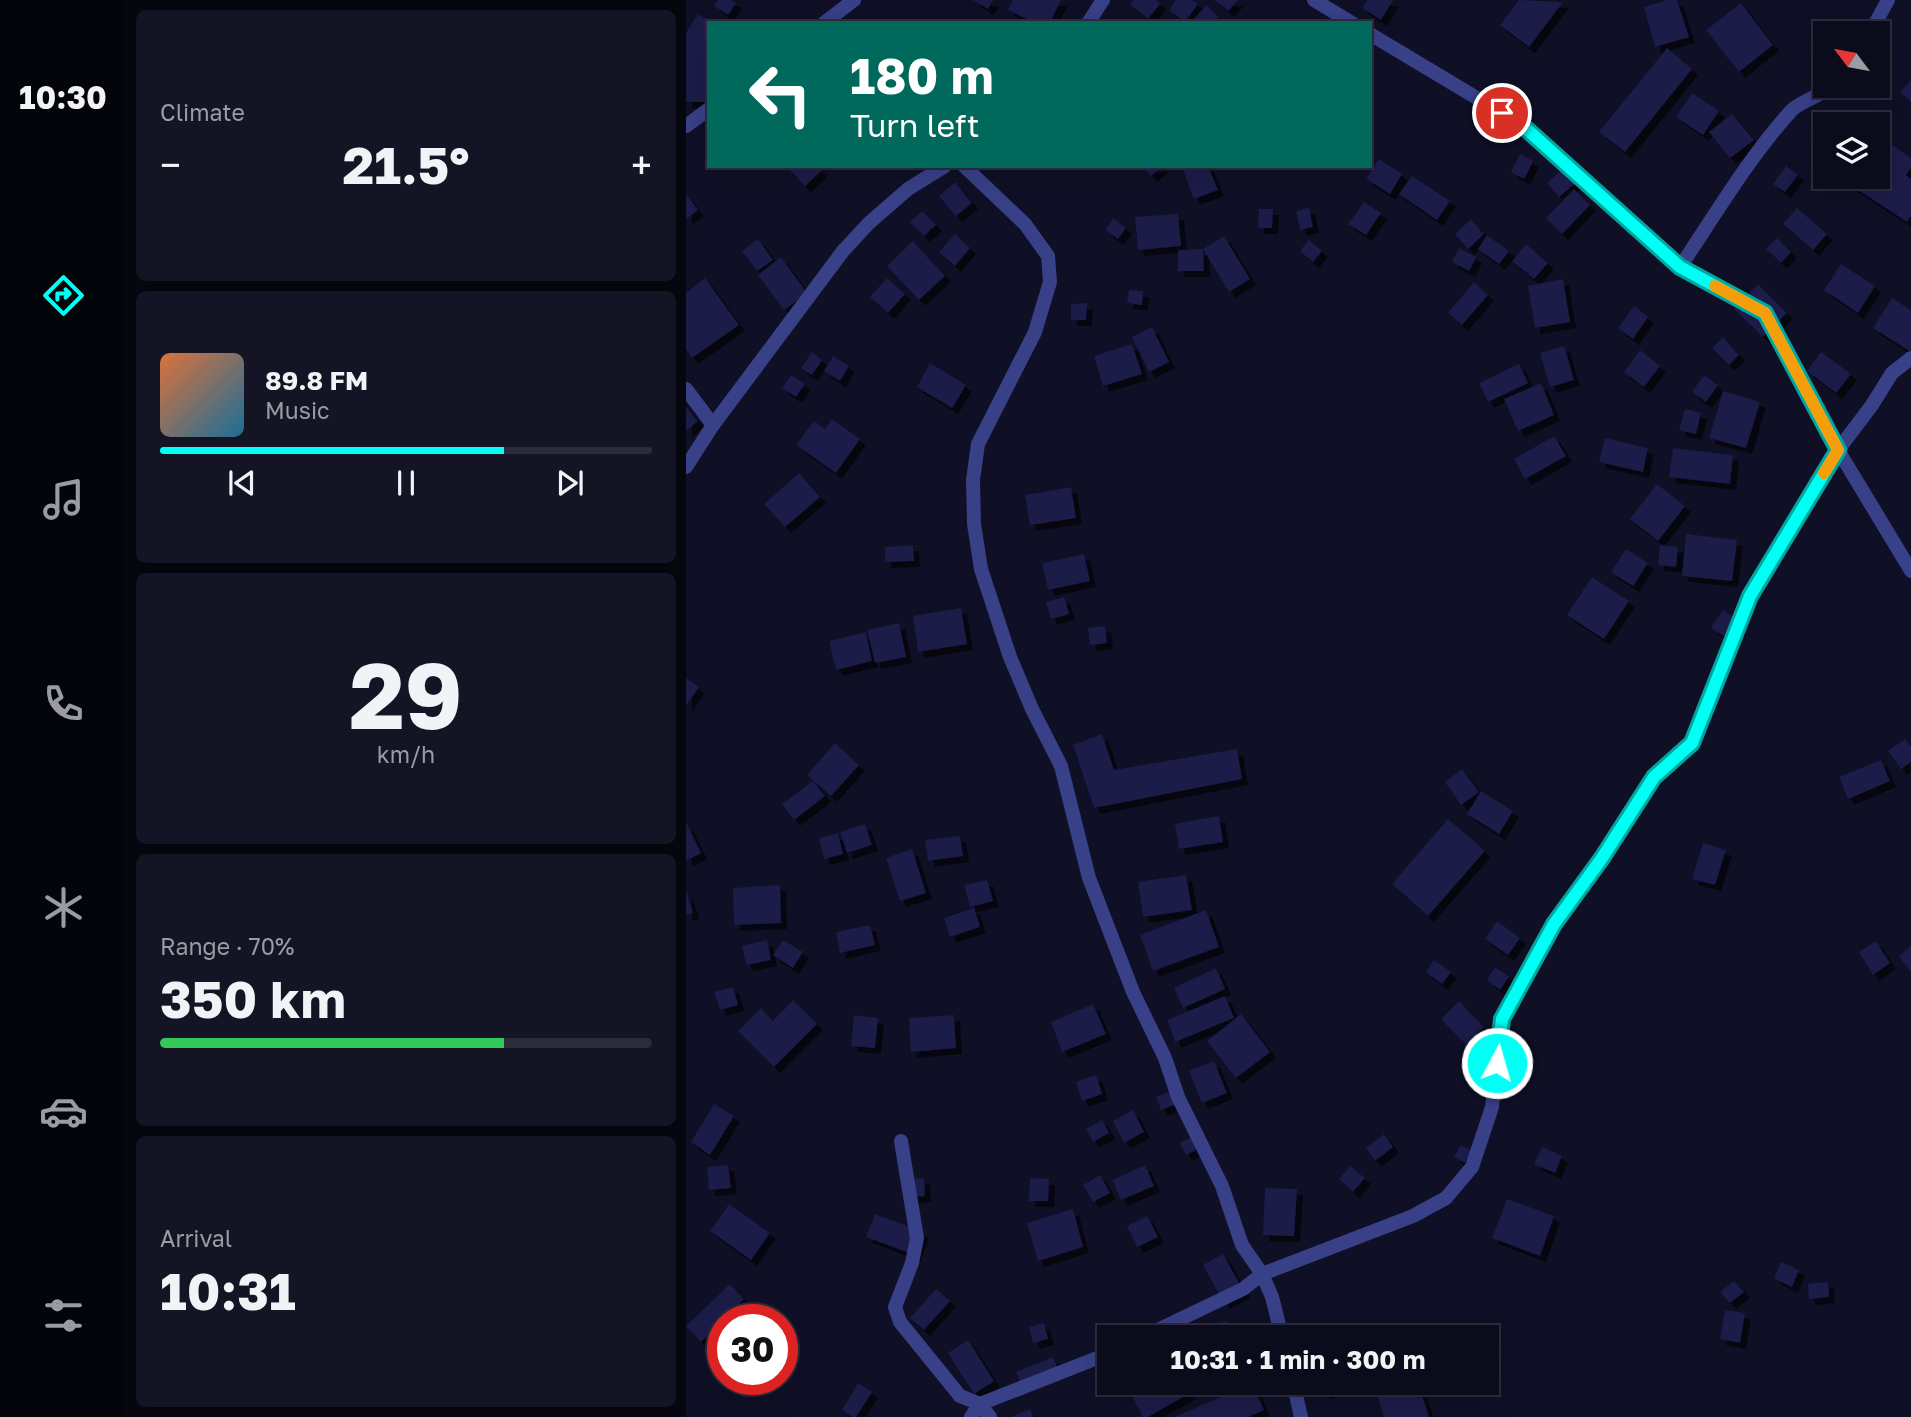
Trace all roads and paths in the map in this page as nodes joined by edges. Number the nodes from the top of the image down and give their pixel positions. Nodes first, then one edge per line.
1 (854, 0) edge
2 (1102, 0) edge
3 (1314, 0) edge
4 (1888, 0) edge
5 (827, 21) edge
6 (1089, 21) edge
7 (1349, 21) edge
8 (1877, 21) edge
9 (1372, 35) edge
10 (1816, 98) edge
11 (707, 110) edge
12 (686, 126) edge
13 (942, 168) edge
14 (966, 168) edge
15 (1680, 267) junction
16 (1911, 358) edge
17 (686, 389) edge
18 (713, 425) junction
19 (1838, 450) junction
20 (686, 467) edge
21 (1911, 571) edge
22 (901, 1141) dead end
23 (1262, 1273) junction
24 (1168, 1325) edge
25 (1279, 1325) edge
26 (1097, 1358) edge
27 (1296, 1395) edge
28 (980, 1404) junction
29 (971, 1417) edge
30 (990, 1417) edge
31 (1301, 1417) edge

1 - 5 street
2 - 6 street
3 - 7 street
4 - 8 street
9 - 15 street
10 - 15 street
11 - 12 street
13 - 18 street
14 - 23 street
15 - 19 street
16 - 19 street
17 - 18 street
18 - 20 street
19 - 21 street
19 - 23 street
22 - 28 street
23 - 24 street
23 - 25 street
26 - 28 street
27 - 31 street
28 - 29 street
28 - 30 street

